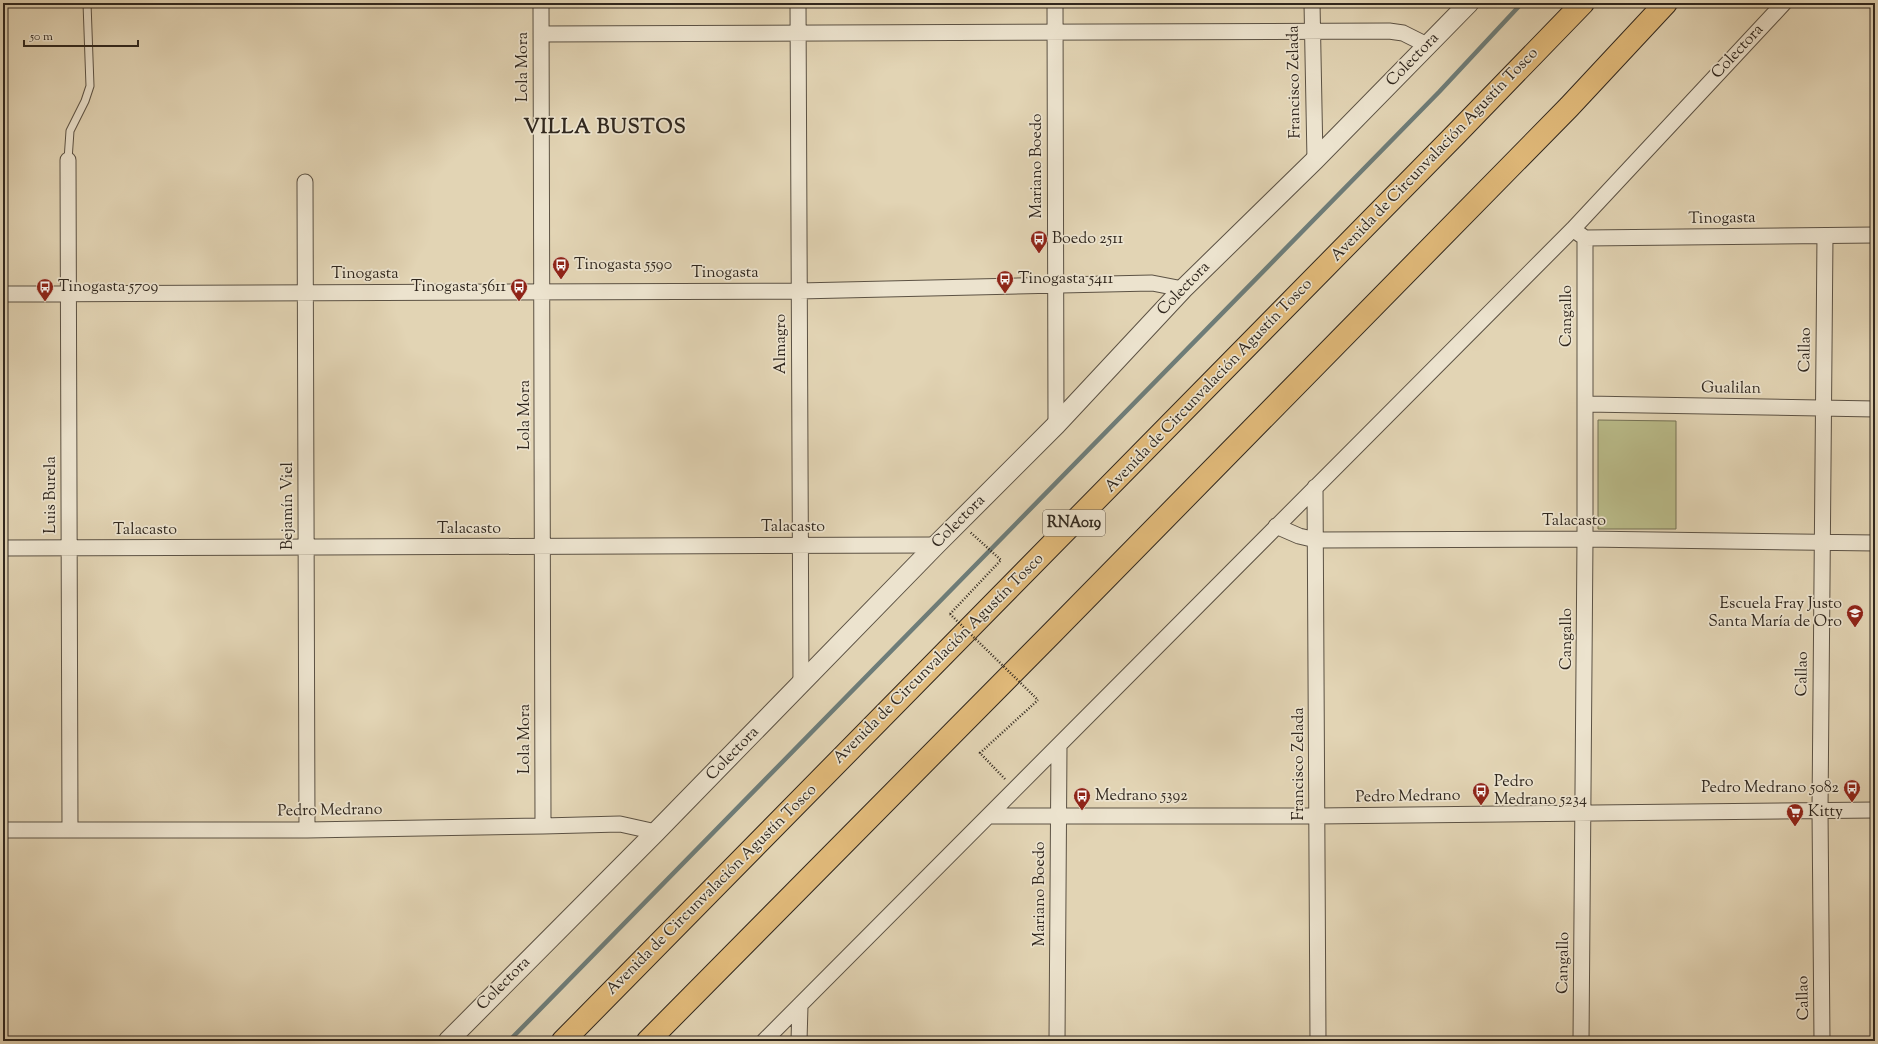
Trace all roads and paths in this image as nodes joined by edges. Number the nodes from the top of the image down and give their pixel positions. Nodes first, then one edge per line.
1 (87, 3) edge
2 (541, 3) edge
3 (798, 3) edge
4 (1055, 3) edge
5 (1312, 3) edge
6 (1469, 3) edge
7 (1583, 3) edge
8 (1666, 3) edge
9 (1784, 3) edge
10 (1312, 31) junction
11 (1055, 32) junction
12 (798, 33) junction
13 (541, 34) junction
14 (1427, 44) junction
15 (68, 160) joint
16 (1315, 160) junction
17 (305, 182) dead end
18 (1579, 233) junction
19 (1875, 235) edge
20 (1825, 236) junction
21 (1055, 286) junction
22 (1182, 289) junction
23 (799, 291) junction
24 (305, 292) junction
25 (542, 292) junction
26 (68, 293) junction
27 (3, 294) edge
28 (1586, 404) junction
29 (1824, 409) junction
30 (1875, 409) edge
31 (1056, 425) junction
32 (1315, 487) junction
33 (974, 526) dead end
34 (1276, 526) junction
35 (1585, 539) junction
36 (1316, 540) junction
37 (1822, 542) junction
38 (1875, 543) edge
39 (800, 545) junction
40 (936, 545) junction
41 (543, 546) junction
42 (306, 547) junction
43 (3, 548) edge
44 (70, 548) junction
45 (801, 684) junction
46 (1059, 746) junction
47 (1011, 774) dead end
48 (1820, 810) junction
49 (1875, 810) edge
50 (1584, 813) junction
51 (990, 816) junction
52 (1058, 816) junction
53 (1317, 816) junction
54 (543, 826) junction
55 (3, 830) edge
56 (70, 830) junction
57 (307, 830) junction
58 (656, 832) junction
59 (800, 1006) junction
60 (448, 1041) edge
61 (563, 1041) edge
62 (648, 1041) edge
63 (764, 1041) edge
64 (799, 1041) edge
65 (1058, 1041) edge
66 (1318, 1041) edge
67 (1581, 1041) edge
68 (1822, 1041) edge

1 - 15 lane
2 - 13 street, Lola Mora
3 - 12 street, Almagro
4 - 11 street, Mariano Boedo
5 - 10 street, Francisco Zelada
6 - 14 street, Colectora
7 - 61 highway, Avenida de Circunvalación Agustín Tosco / RNA019
8 - 62 highway
9 - 18 street, Colectora
10 - 11 street
10 - 14 street
10 - 16 street, Francisco Zelada
11 - 12 street
11 - 21 street, Mariano Boedo
12 - 13 street
12 - 23 street, Almagro
13 - 25 street, Lola Mora
14 - 16 street, Colectora
15 - 26 street, Luis Burela
16 - 22 street, Colectora
17 - 24 street, Bejamín Viel
18 - 20 street, Tinogasta
18 - 28 street, Cangallo
18 - 32 street, Colectora
19 - 20 street, Tinogasta
20 - 29 street, Callao
21 - 22 street, Tinogasta
21 - 23 street, Tinogasta
21 - 31 street, Mariano Boedo
22 - 31 street, Colectora
23 - 25 street, Tinogasta
23 - 39 street, Almagro
24 - 25 street, Tinogasta
24 - 26 street, Tinogasta
24 - 42 street, Bejamín Viel
25 - 41 street, Lola Mora
26 - 27 street, Tinogasta
26 - 44 street, Luis Burela
28 - 29 street, Gualilan
28 - 35 street, Cangallo
29 - 30 street, Gualilan
29 - 37 street, Callao
31 - 40 street, Colectora
32 - 34 street, Colectora
32 - 36 street, Francisco Zelada
33 - 47 path, bridge
34 - 36 street, Talacasto
34 - 46 street, Colectora
35 - 36 street, Talacasto
35 - 37 street, Talacasto
35 - 50 street, Cangallo
36 - 53 street, Francisco Zelada
37 - 38 street, Talacasto
37 - 48 street, Callao
39 - 40 street, Talacasto
39 - 41 street, Talacasto
39 - 45 street, Almagro
40 - 45 street, Colectora
41 - 42 street, Talacasto
41 - 54 street, Lola Mora
42 - 44 street, Talacasto
42 - 57 street, Bejamín Viel
43 - 44 street, Talacasto
44 - 56 street, Luis Burela
45 - 58 street, Colectora
46 - 51 street, Colectora
46 - 52 street, Mariano Boedo
48 - 49 street, Pedro Medrano
48 - 50 street, Pedro Medrano
48 - 68 street, Callao
50 - 53 street, Pedro Medrano
50 - 67 street, Cangallo
51 - 52 street, Pedro Medrano
51 - 59 street, Colectora
52 - 53 street, Pedro Medrano
52 - 65 street, Mariano Boedo
53 - 66 street, Francisco Zelada
54 - 57 street, Pedro Medrano
54 - 58 street, Pedro Medrano
55 - 56 street, Pedro Medrano
56 - 57 street, Pedro Medrano
58 - 60 street, Colectora
59 - 63 street, Colectora
59 - 64 street

